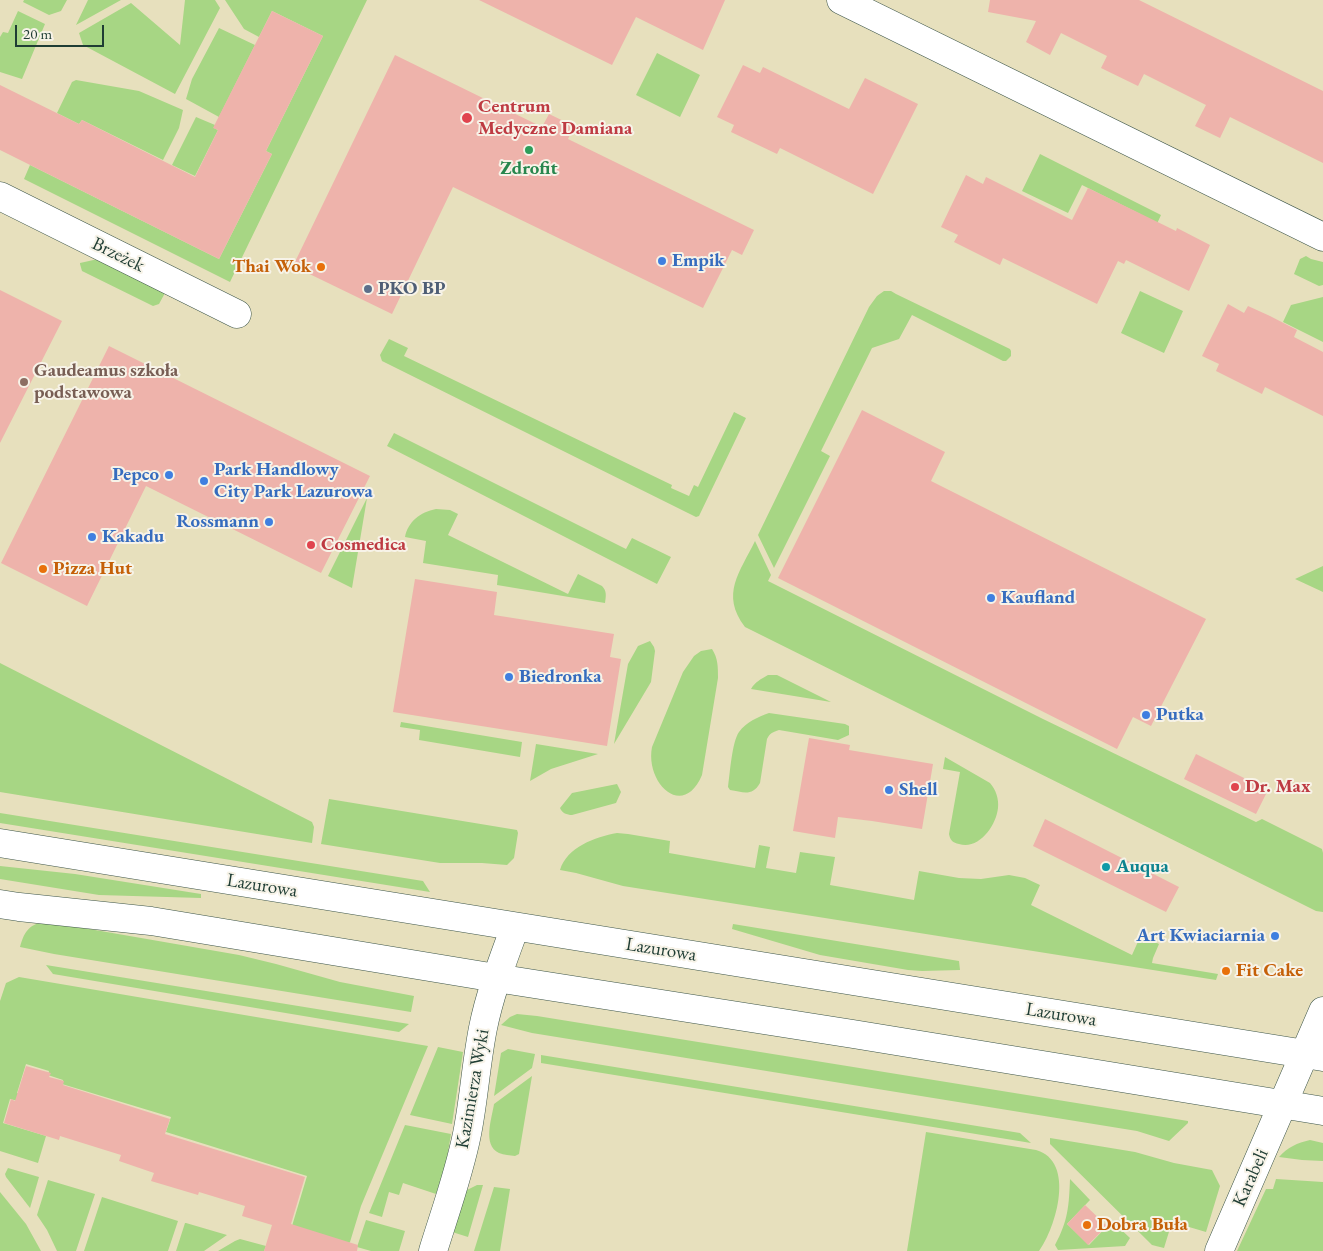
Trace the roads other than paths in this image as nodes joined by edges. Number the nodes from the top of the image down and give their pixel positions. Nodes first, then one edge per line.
1 (841, 0) edge
2 (0, 196) edge
3 (1323, 237) edge
4 (236, 314) dead end
5 (0, 843) edge
6 (0, 904) edge
7 (515, 927) junction
8 (496, 978) junction
9 (1323, 1011) edge
10 (1314, 1056) edge
11 (1283, 1104) junction
12 (1323, 1111) edge
13 (433, 1251) edge
14 (1219, 1251) edge

1 - 3 main road
2 - 4 main road, Brzeżek
5 - 7 main road, Lazurowa
6 - 8 main road
7 - 8 main road, Kazimierza Wyki
7 - 10 main road, Lazurowa
8 - 11 main road
8 - 13 main road, Kazimierza Wyki
9 - 10 main road, Karabeli
10 - 11 main road, Karabeli
11 - 12 main road
11 - 14 main road, Karabeli

